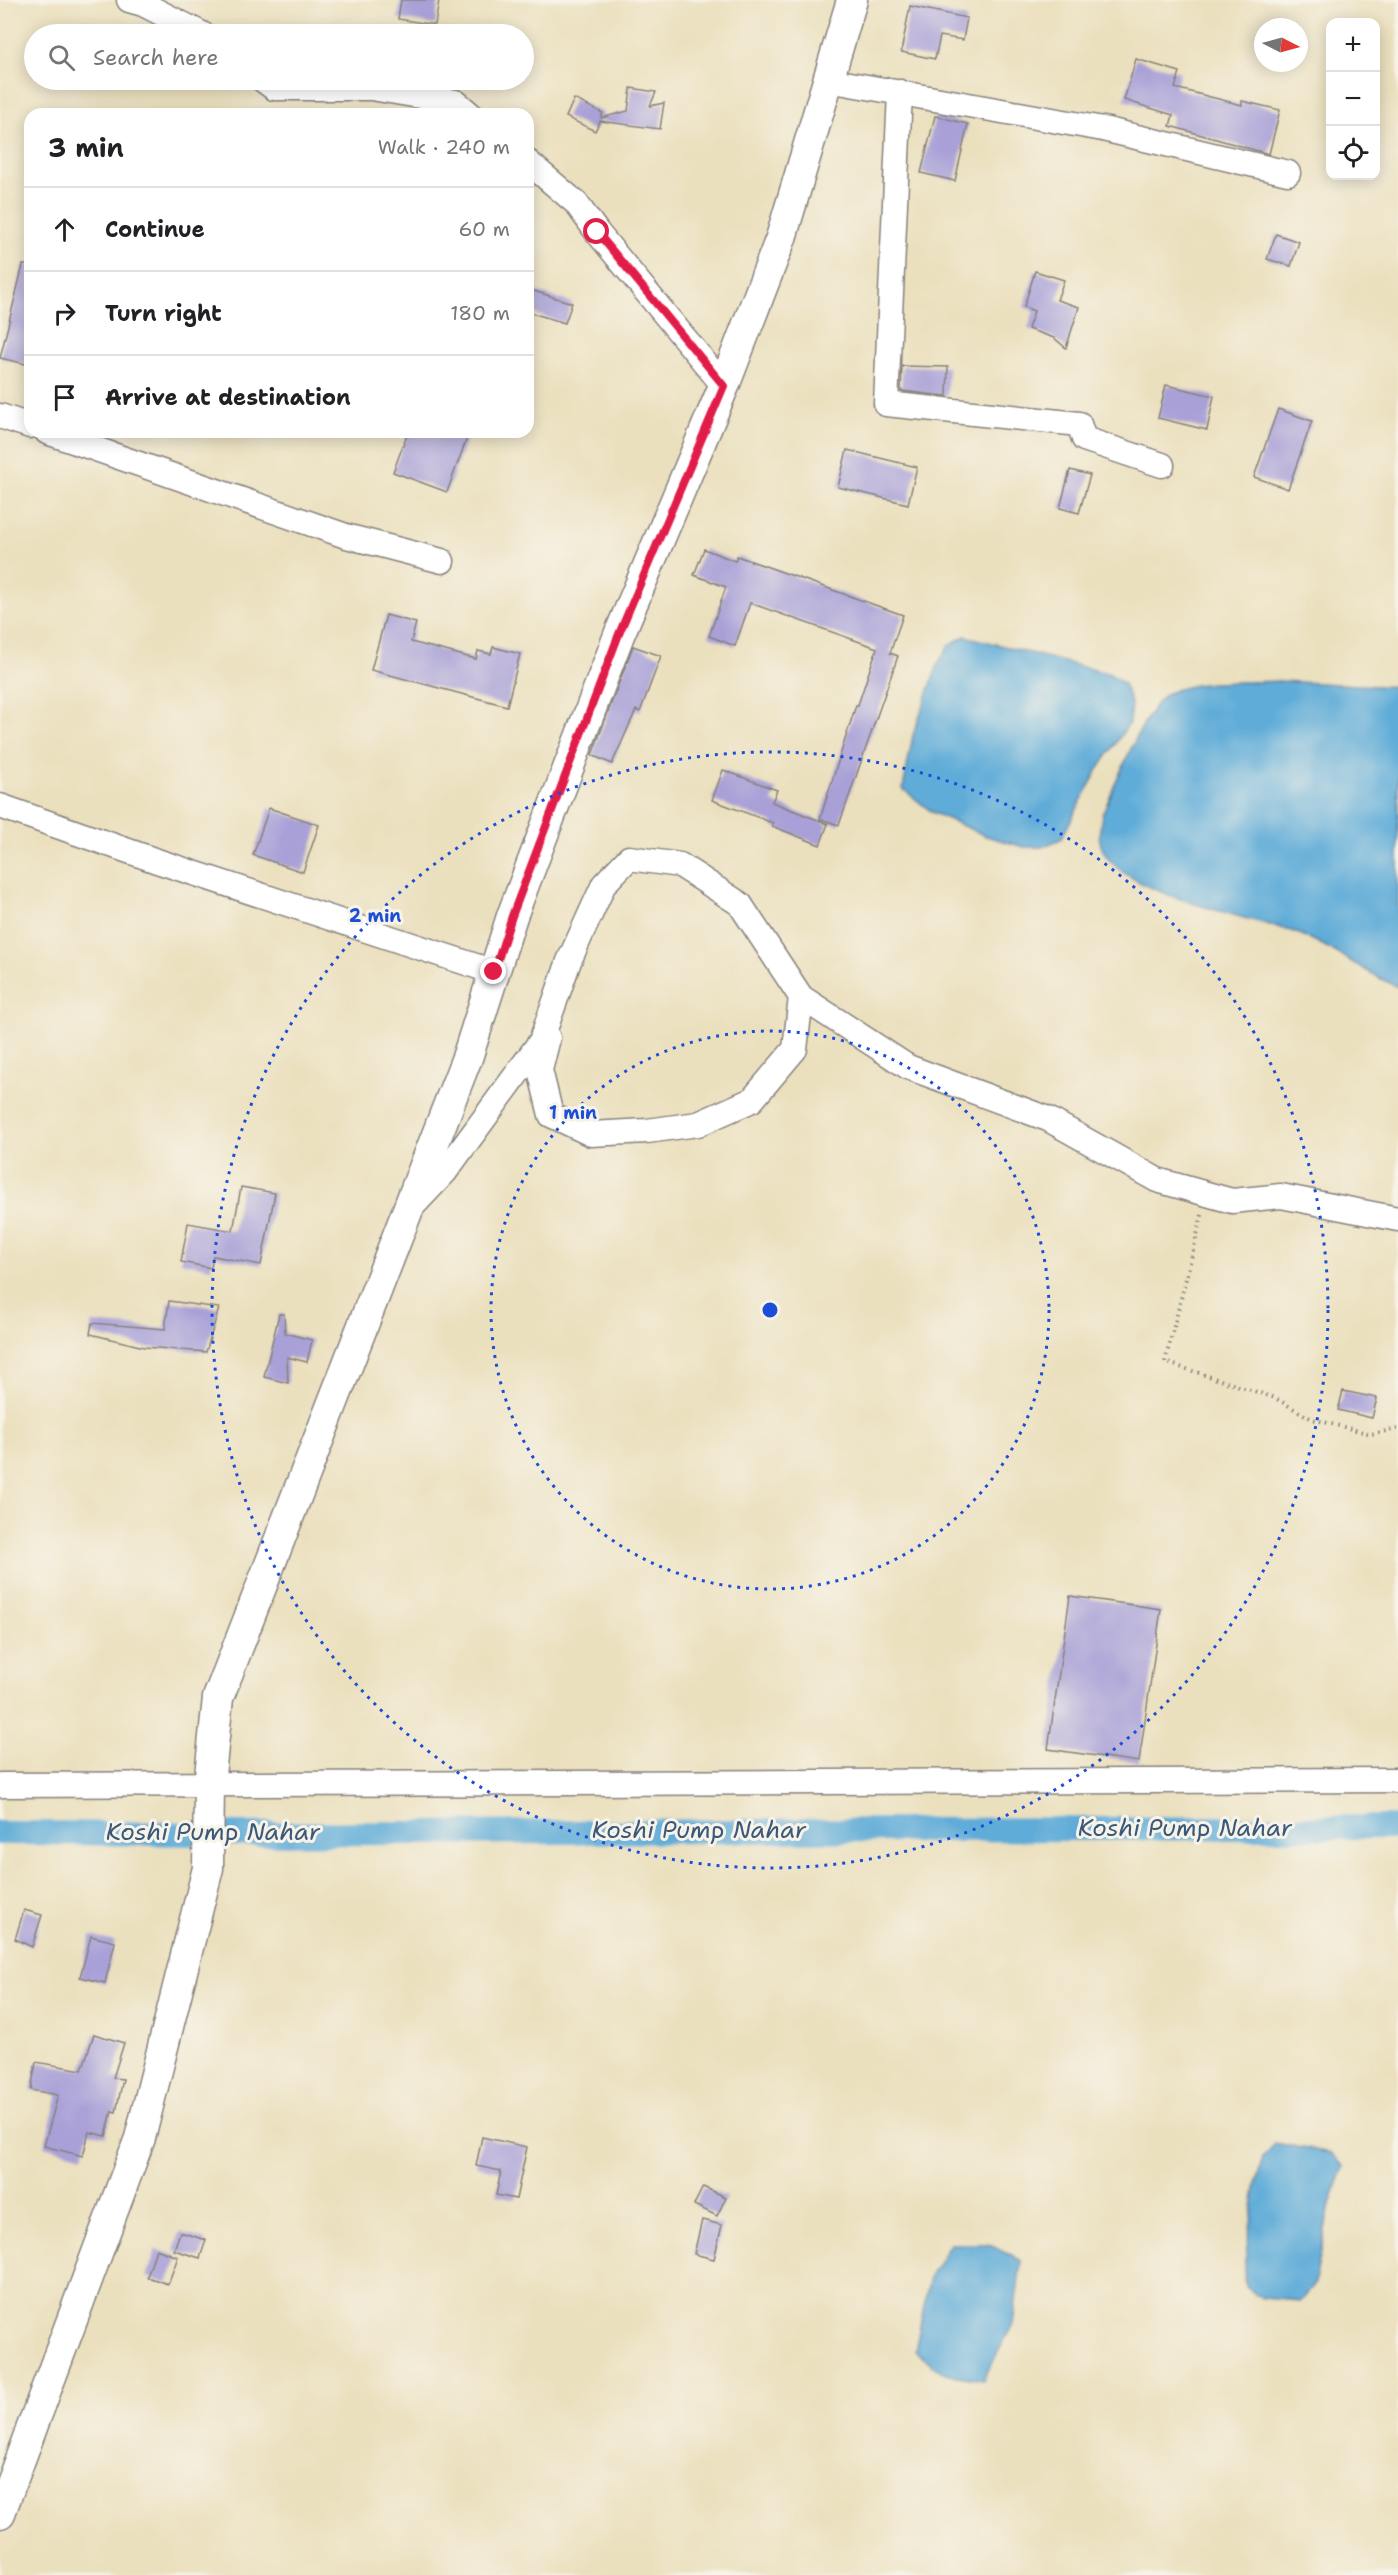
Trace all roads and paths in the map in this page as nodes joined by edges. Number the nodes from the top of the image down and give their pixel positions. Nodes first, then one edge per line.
1 (129, 0) edge
2 (852, 0) edge
3 (182, 24) edge
4 (828, 80) junction
5 (383, 90) edge
6 (900, 92) junction
7 (463, 108) edge
8 (534, 167) edge
9 (1288, 173) dead end
10 (724, 386) junction
11 (0, 416) edge
12 (24, 424) edge
13 (64, 438) edge
14 (1162, 465) dead end
15 (442, 561) dead end
16 (0, 806) edge
17 (569, 961) junction
18 (494, 972) junction
19 (801, 997) junction
20 (1207, 1194) junction
21 (406, 1215) junction
22 (1398, 1219) edge
23 (1398, 1430) edge
24 (1398, 1780) edge
25 (0, 1785) edge
26 (209, 1785) junction
27 (0, 2513) edge

1 - 3 street
2 - 4 street
4 - 6 street
4 - 10 street
5 - 7 street
6 - 9 street
6 - 14 street
8 - 10 street
10 - 18 street
11 - 12 street
13 - 15 street
16 - 18 street
17 - 19 street
17 - 19 street
17 - 21 street
18 - 21 street
19 - 20 street
20 - 22 street
20 - 23 path
21 - 26 street
24 - 26 street
25 - 26 street
26 - 27 street

